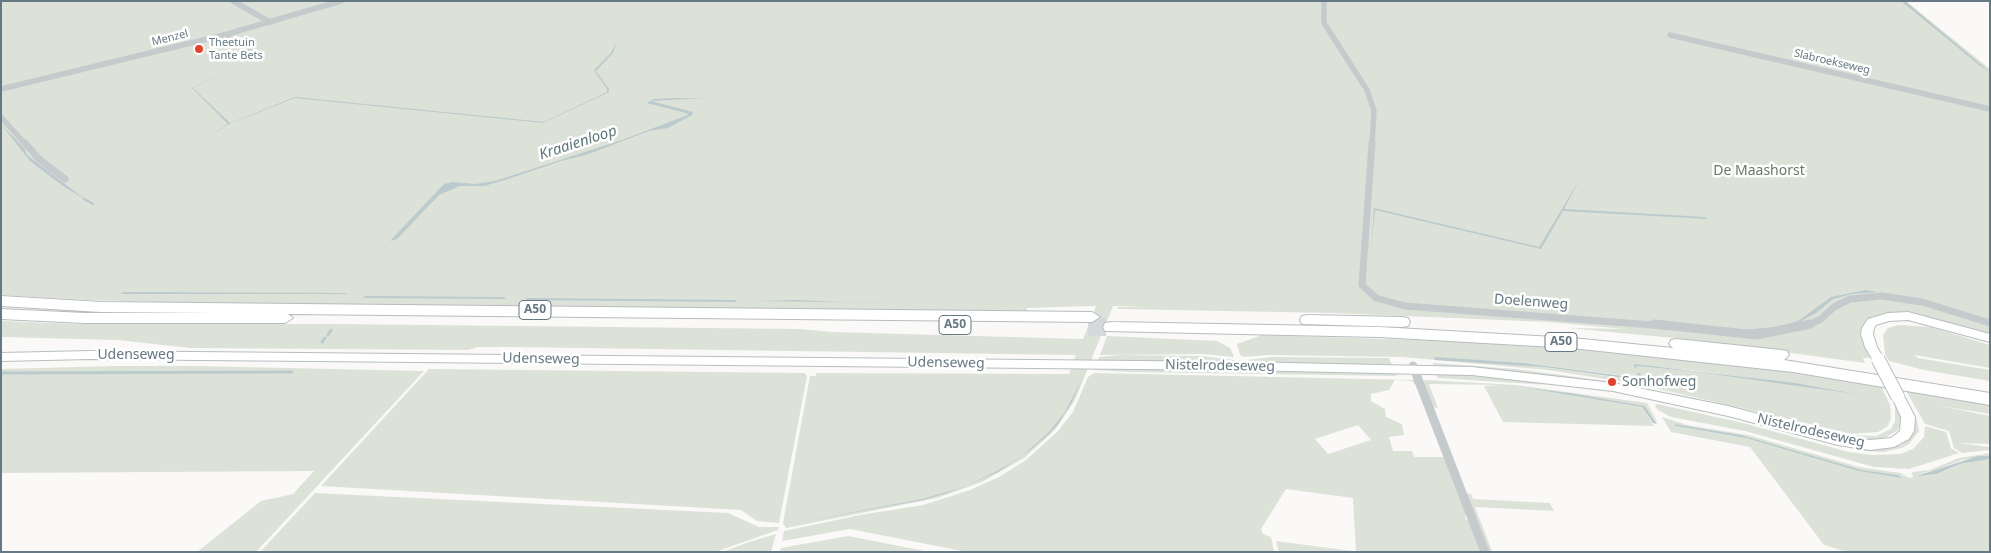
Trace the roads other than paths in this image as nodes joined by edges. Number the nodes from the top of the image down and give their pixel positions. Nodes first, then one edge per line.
1 (233, 1) edge
2 (341, 1) edge
3 (1324, 1) edge
4 (270, 22) junction
5 (224, 34) junction
6 (1670, 35) dead end
7 (258, 57) dead end
8 (1, 89) edge
9 (1990, 109) edge
10 (1, 117) edge
11 (66, 179) dead end
12 (1, 301) edge
13 (1, 314) edge
14 (1990, 323) edge
15 (1990, 338) edge
16 (1, 357) edge
17 (1081, 364) joint
18 (1414, 369) junction
19 (1990, 389) edge
20 (1990, 399) edge
21 (1485, 552) edge

1 - 4 street
2 - 4 street, Menzel
3 - 14 street, Doelenweg
4 - 5 street, Menzel
5 - 7 street
5 - 8 street, Menzel
6 - 9 street, Slabroekseweg
10 - 11 street
12 - 13 highway, A50
15 - 18 street, Nistelrodeseweg, bridge
16 - 17 street, Udenseweg
17 - 18 street, Nistelrodeseweg
18 - 21 street
19 - 20 highway, A50

